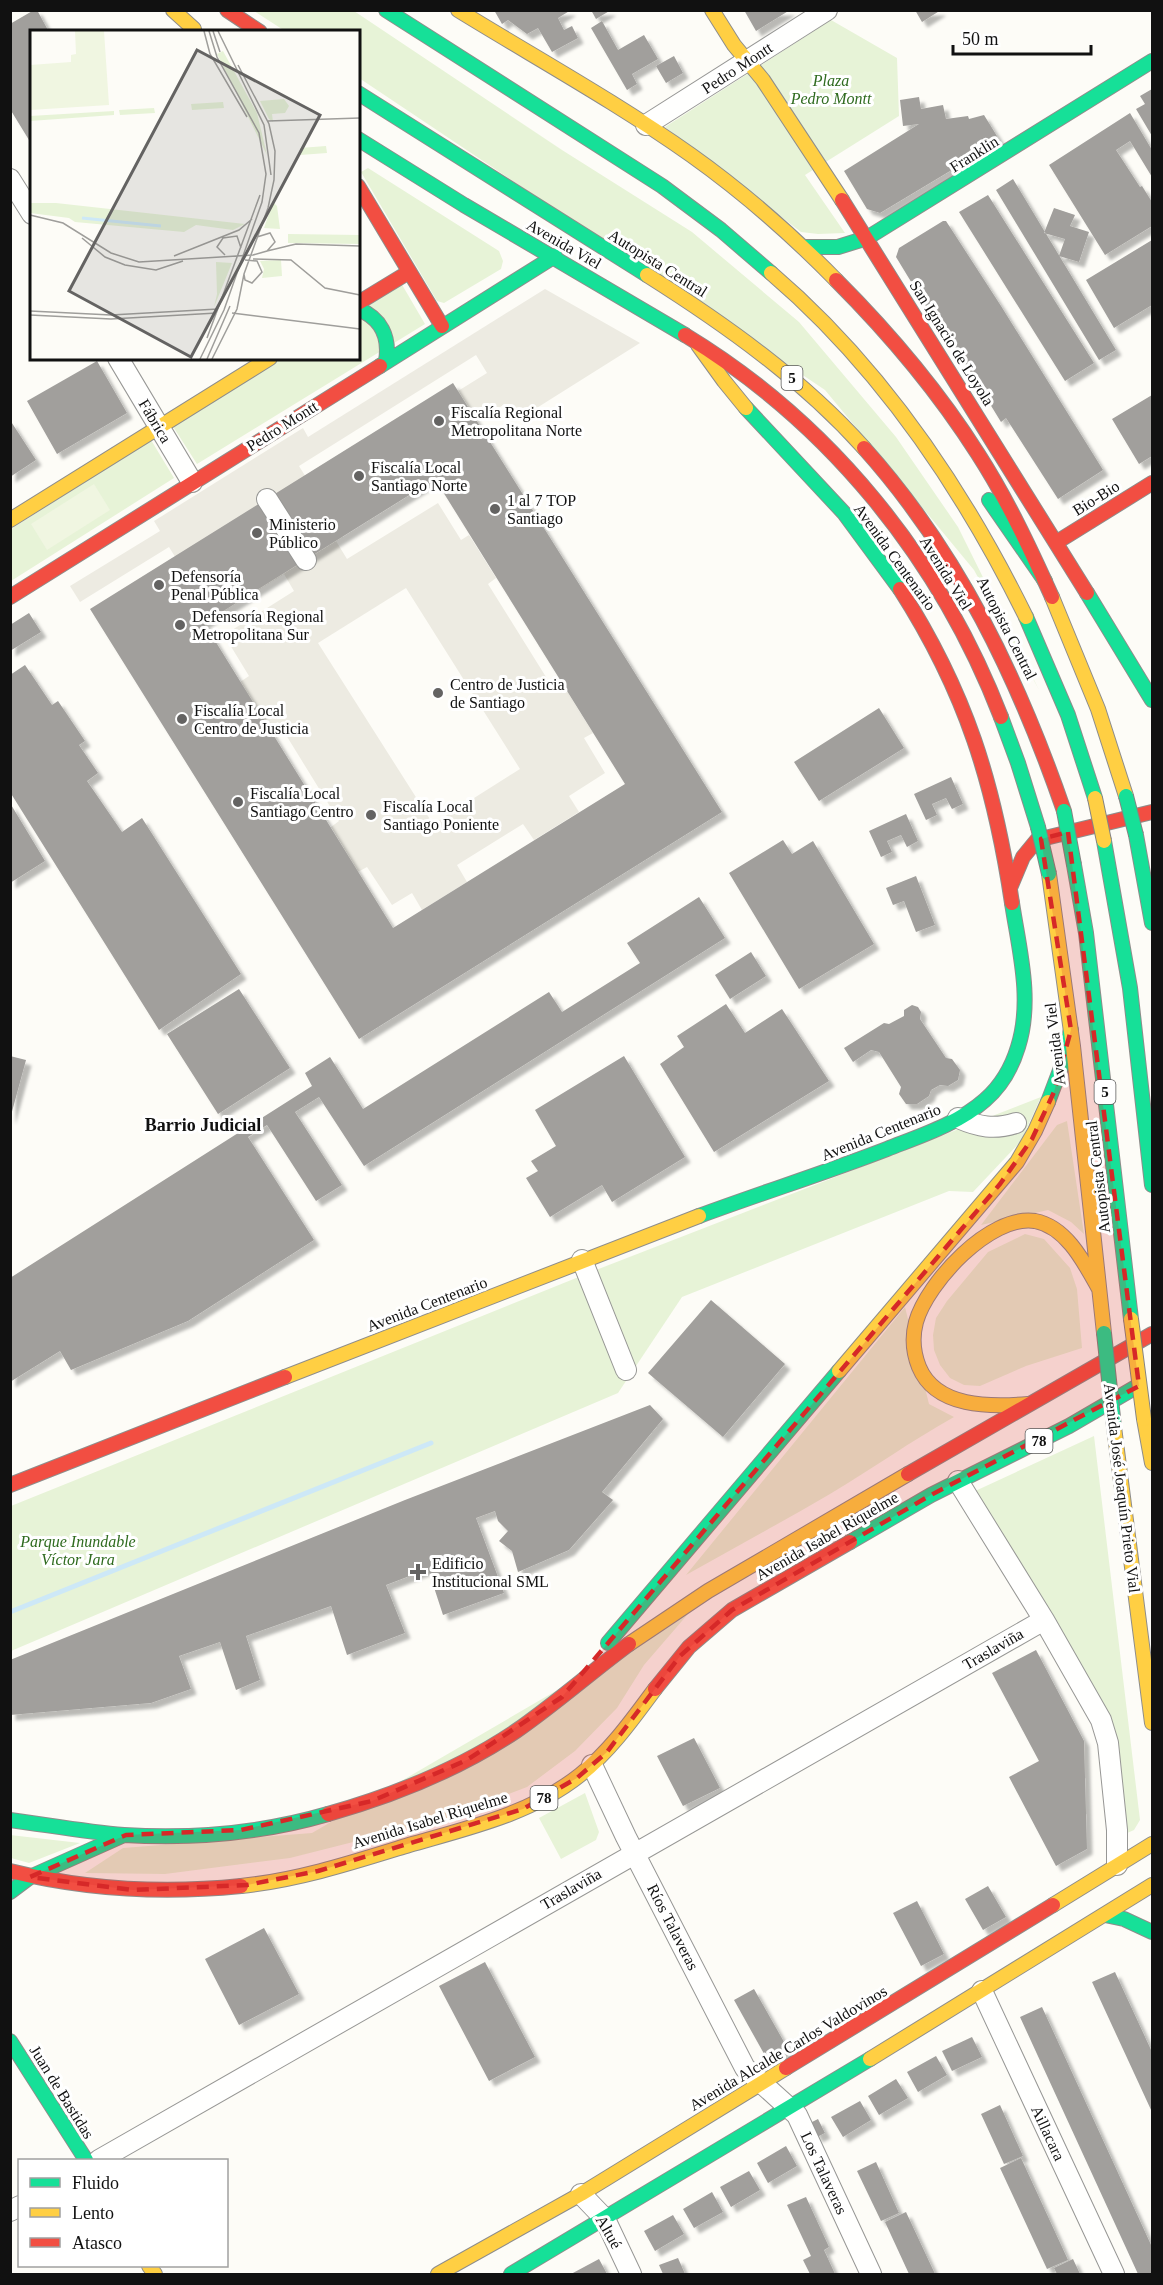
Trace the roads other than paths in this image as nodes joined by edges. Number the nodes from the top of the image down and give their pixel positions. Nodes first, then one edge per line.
1 (164, 10) edge
2 (173, 10) edge
3 (227, 10) edge
4 (386, 10) edge
5 (458, 10) edge
6 (712, 10) edge
7 (827, 10) edge
8 (196, 30) edge
9 (257, 30) edge
10 (748, 61) junction
11 (1152, 62) edge
12 (360, 94) edge
13 (646, 125) junction
14 (360, 140) edge
15 (10, 178) edge
16 (360, 189) edge
17 (30, 211) edge
18 (867, 238) junction
19 (803, 247) junction
20 (555, 256) junction
21 (409, 272) junction
22 (360, 302) edge
23 (360, 310) edge
24 (442, 326) junction
25 (696, 342) junction
26 (854, 355) junction
27 (119, 360) edge
28 (267, 360) edge
29 (386, 361) junction
30 (898, 386) dead end
31 (159, 428) junction
32 (192, 482) junction
33 (1152, 483) edge
34 (981, 488) dead end
35 (267, 499) dead end
36 (10, 520) edge
37 (1057, 542) junction
38 (306, 560) dead end
39 (1045, 581) junction
40 (10, 597) edge
41 (1152, 700) edge
42 (996, 811) junction
43 (1152, 812) edge
44 (1010, 825) dead end
45 (1034, 834) junction
46 (1010, 888) junction
47 (1152, 923) edge
48 (1071, 1030) junction
49 (958, 1118) junction
50 (1016, 1123) dead end
51 (1152, 1185) edge
52 (582, 1260) junction
53 (1099, 1288) junction
54 (1152, 1334) edge
55 (626, 1370) dead end
56 (1152, 1378) edge
57 (1036, 1403) junction
58 (1152, 1463) edge
59 (958, 1481) junction
60 (10, 1485) edge
61 (1044, 1620) junction
62 (562, 1697) junction
63 (1152, 1723) edge
64 (592, 1765) junction
65 (10, 1820) edge
66 (126, 1835) junction
67 (1152, 1844) edge
68 (635, 1852) junction
69 (1117, 1865) junction
70 (10, 1871) edge
71 (30, 1877) junction
72 (1152, 1885) edge
73 (10, 1892) edge
74 (1105, 1915) junction
75 (1152, 1932) edge
76 (982, 1991) junction
77 (930, 2001) junction
78 (10, 2041) edge
79 (761, 2084) junction
80 (788, 2109) junction
81 (85, 2159) edge
82 (101, 2159) edge
83 (581, 2194) junction
84 (605, 2219) junction
85 (438, 2274) edge
86 (511, 2274) edge
87 (631, 2274) edge
88 (871, 2274) edge
89 (1114, 2274) edge

1 - 8 main road
2 - 8 main road
3 - 9 main road
4 - 26 main road, Autopista Central
5 - 13 main road
6 - 10 main road, San Ignacio de Loyola
7 - 10 street, Pedro Montt
10 - 13 street, Pedro Montt
10 - 18 main road, San Ignacio de Loyola
11 - 18 main road, Franklin
12 - 58 main road, Autopista Central / 5, bridge
13 - 19 main road
14 - 20 main road, Avenida Viel
15 - 17 street
16 - 21 main road
18 - 19 main road, Franklin
18 - 37 main road, San Ignacio de Loyola
19 - 39 main road
20 - 24 main road, Pedro Montt
20 - 25 main road, Avenida Viel
21 - 22 main road
21 - 24 main road
23 - 29 main road
24 - 29 main road, Pedro Montt
25 - 42 main road, Avenida Centenario
25 - 45 main road, Avenida Viel
26 - 30 main road
26 - 51 main road, Autopista Central, bridge
27 - 31 street, Fábrica
28 - 31 main road
29 - 32 main road, Pedro Montt
31 - 32 street, Fábrica
31 - 36 main road
32 - 40 main road, Pedro Montt
33 - 37 main road, Bio-Bio
34 - 39 main road
35 - 38 street
37 - 41 main road, San Ignacio de Loyola
39 - 47 main road, bridge
42 - 44 main road
42 - 46 main road, Avenida Centenario
43 - 45 main road
45 - 46 main road
45 - 48 main road, Avenida Viel, bridge
46 - 49 main road, Avenida Centenario
48 - 53 main road, Avenida Viel
48 - 62 main road
49 - 50 street
49 - 52 main road, Avenida Centenario
52 - 55 street
52 - 60 main road, Avenida Centenario
53 - 57 main road
53 - 63 main road, Avenida José Joaquín Prieto Vial, bridge
54 - 57 main road, Avenida Isabel Riquelme / 78
56 - 59 main road, Avenida Isabel Riquelme / 78
57 - 62 main road, Avenida Isabel Riquelme / 78
59 - 61 street
59 - 64 main road, Avenida Isabel Riquelme / 78
61 - 68 street, Traslaviña
61 - 69 street
62 - 66 main road, Avenida Isabel Riquelme / 78
64 - 68 street, Ríos Talaveras
64 - 71 main road, Avenida Isabel Riquelme / 78
65 - 66 main road, Avenida Isabel Riquelme / 78
66 - 71 main road
67 - 69 main road, Avenida Alcalde Carlos Valdovinos
68 - 79 street, Ríos Talaveras
68 - 82 street, Traslaviña
69 - 77 main road, Avenida Alcalde Carlos Valdovinos
70 - 71 main road, Avenida Isabel Riquelme / 78
71 - 73 main road
72 - 74 main road, Avenida Alcalde Carlos Valdovinos
74 - 75 main road
74 - 76 main road, Avenida Alcalde Carlos Valdovinos
76 - 77 main road, Avenida Alcalde Carlos Valdovinos
76 - 89 street, Aillacara
77 - 79 main road, Avenida Alcalde Carlos Valdovinos
77 - 80 main road, Avenida Alcalde Carlos Valdovinos
78 - 81 main road, Juan de Bastidas
79 - 80 street, Los Talaveras
79 - 83 main road, Avenida Alcalde Carlos Valdovinos
80 - 84 main road, Avenida Alcalde Carlos Valdovinos
80 - 88 street, Los Talaveras
83 - 84 street, Altué
83 - 85 main road, Avenida Alcalde Carlos Valdovinos
84 - 86 main road, Avenida Alcalde Carlos Valdovinos
84 - 87 street, Altué

